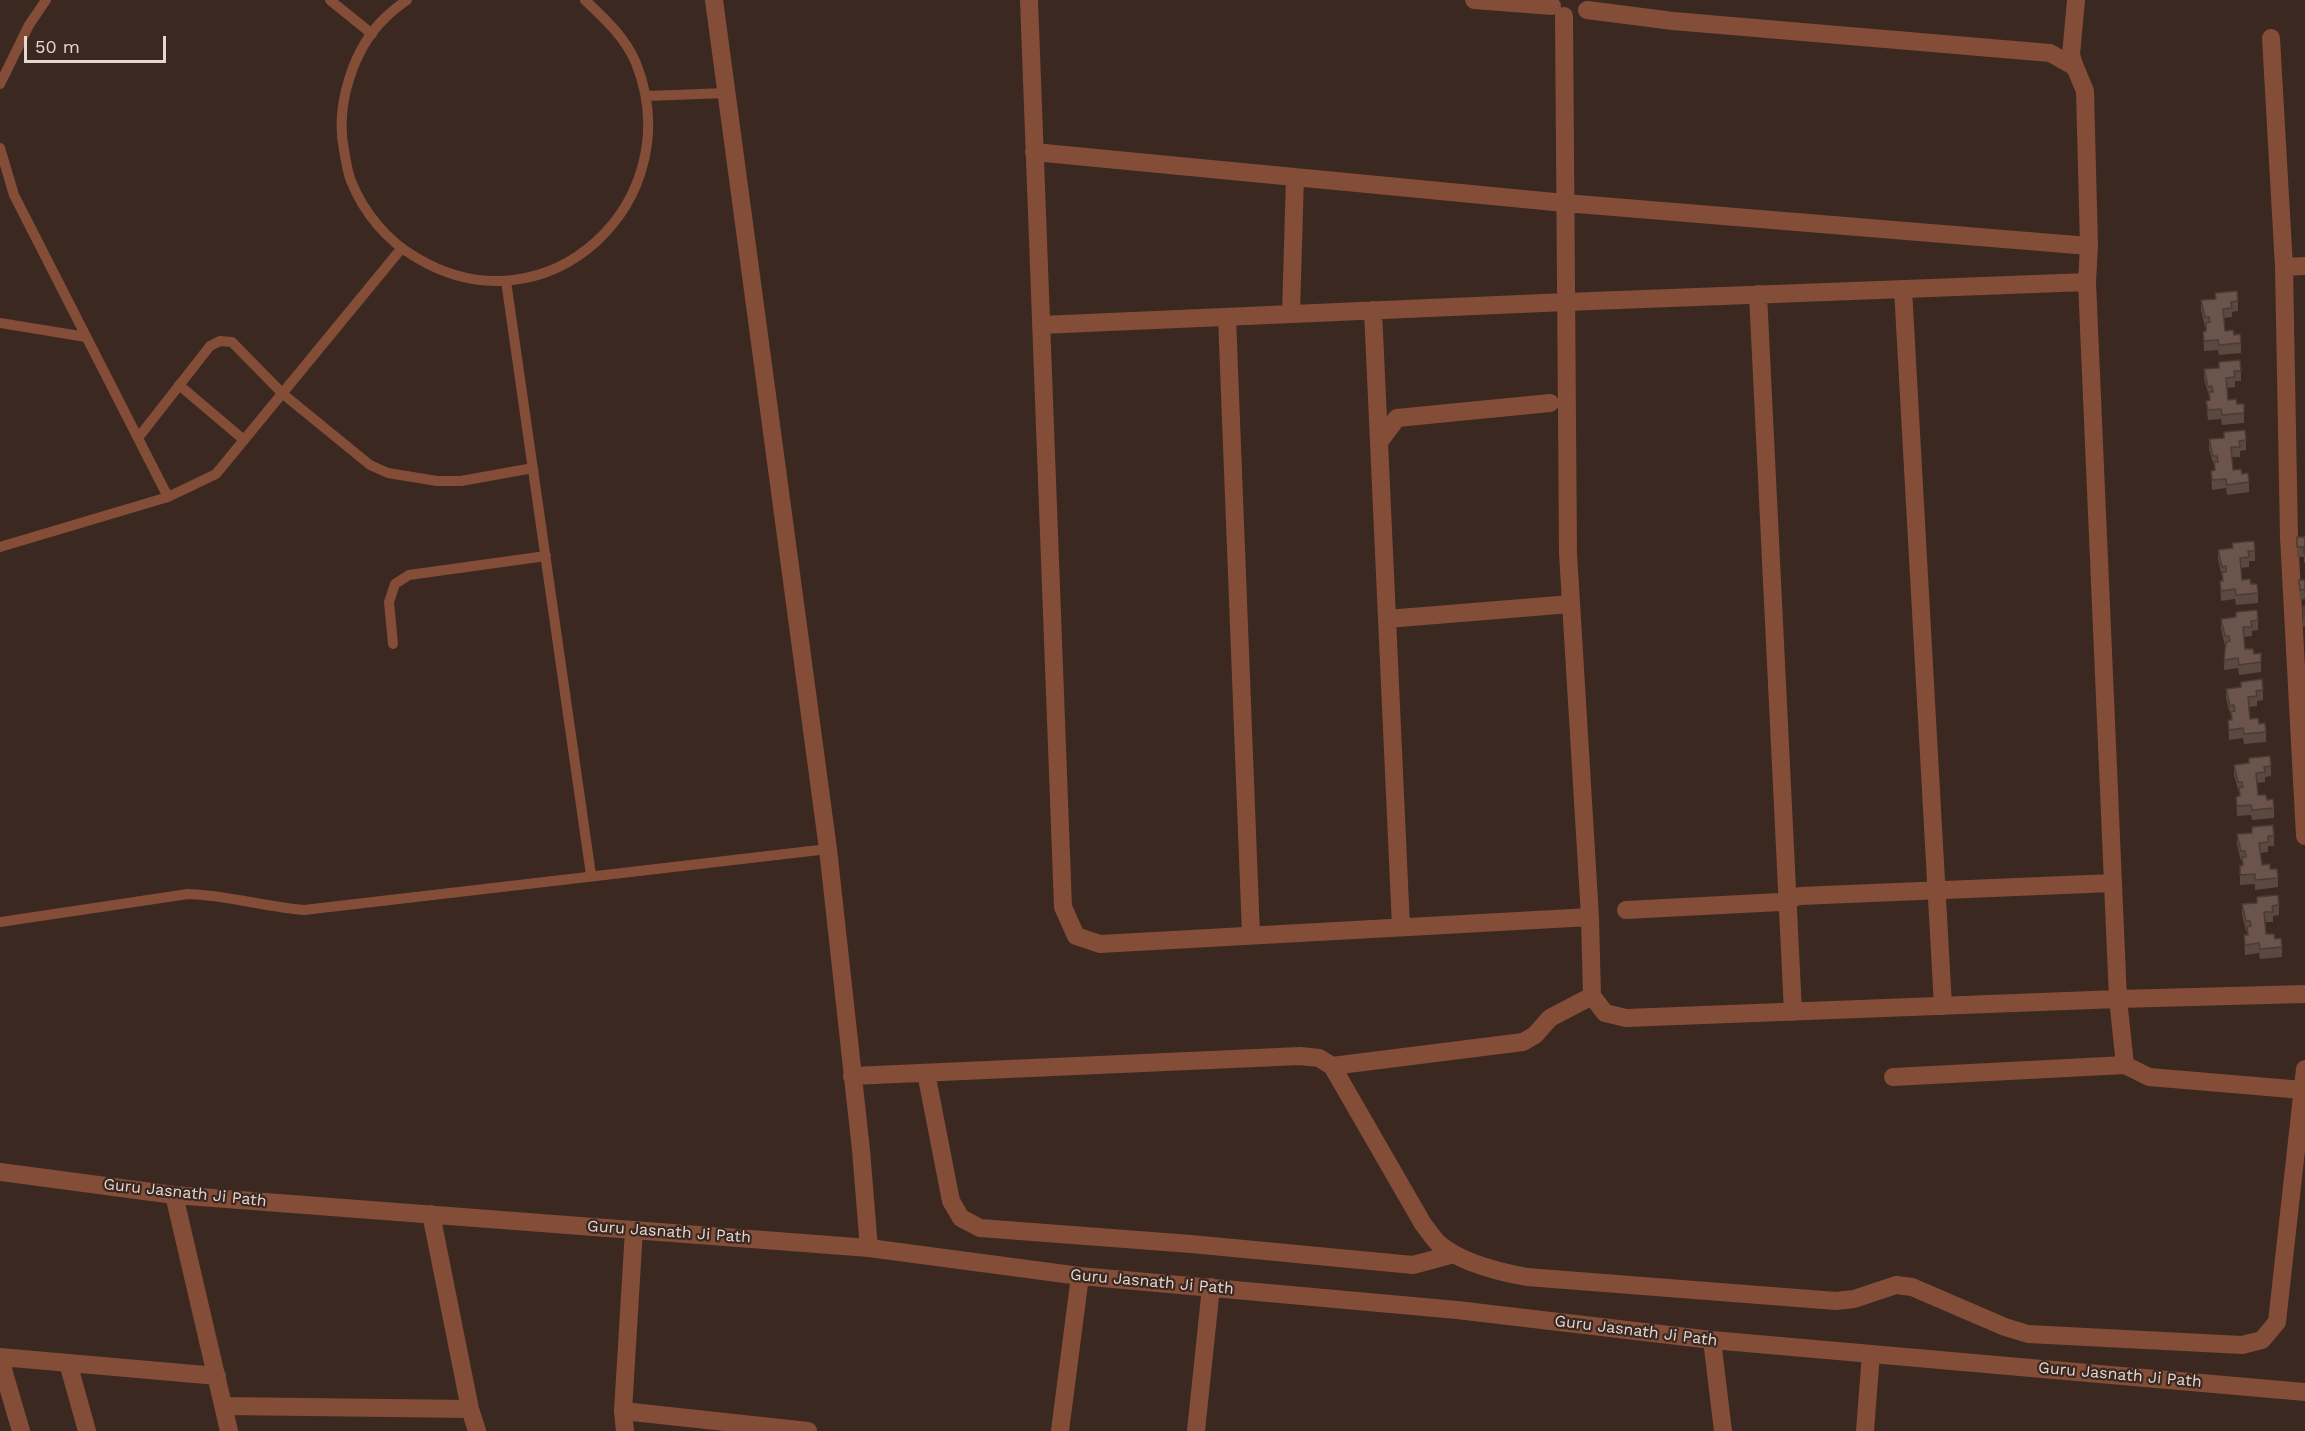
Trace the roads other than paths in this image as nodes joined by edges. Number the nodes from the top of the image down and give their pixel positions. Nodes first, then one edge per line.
1 (46, 0) edge
2 (330, 0) edge
3 (407, 0) edge
4 (585, 0) edge
5 (714, 0) edge
6 (1029, 0) edge
7 (1474, 0) edge
8 (2076, 0) edge
9 (1591, 5) edge
10 (1555, 7) edge
11 (372, 34) junction
12 (2271, 38) dead end
13 (2074, 67) junction
14 (0, 84) edge
15 (726, 93) junction
16 (646, 96) junction
17 (0, 148) edge
18 (1034, 152) junction
19 (1295, 177) junction
20 (1565, 203) junction
21 (2089, 246) junction
22 (401, 249) junction
23 (2305, 266) edge
24 (2284, 267) junction
25 (506, 280) junction
26 (2087, 282) junction
27 (1902, 289) junction
28 (1758, 294) junction
29 (1566, 302) junction
30 (1373, 310) junction
31 (1291, 314) junction
32 (1227, 317) junction
33 (0, 323) edge
34 (1041, 325) junction
35 (86, 337) junction
36 (179, 385) junction
37 (283, 394) junction
38 (1550, 404) dead end
39 (138, 438) junction
40 (244, 440) junction
41 (1379, 442) junction
42 (533, 468) junction
43 (168, 497) junction
44 (2297, 537) edge
45 (0, 547) edge
46 (546, 556) junction
47 (1571, 604) junction
48 (1387, 619) junction
49 (393, 644) dead end
50 (2305, 836) edge
51 (828, 849) junction
52 (591, 875) junction
53 (2113, 883) junction
54 (1936, 890) junction
55 (1788, 899) junction
56 (1626, 910) dead end
57 (1590, 917) junction
58 (0, 921) edge
59 (1401, 927) junction
60 (1251, 935) junction
61 (2305, 994) edge
62 (1592, 996) junction
63 (2118, 999) junction
64 (1943, 1006) junction
65 (1793, 1012) junction
66 (2125, 1065) junction
67 (1332, 1066) junction
68 (2305, 1069) edge
69 (926, 1073) junction
70 (852, 1076) junction
71 (1893, 1077) dead end
72 (2302, 1090) junction
73 (0, 1172) edge
74 (174, 1194) junction
75 (431, 1214) junction
76 (634, 1230) junction
77 (869, 1248) junction
78 (1454, 1254) junction
79 (1080, 1276) junction
80 (1211, 1287) junction
81 (1712, 1340) junction
82 (1871, 1354) junction
83 (0, 1358) edge
84 (68, 1363) junction
85 (218, 1376) junction
86 (2305, 1392) edge
87 (224, 1406) junction
88 (470, 1410) junction
89 (623, 1411) junction
90 (756, 1428) edge
91 (21, 1431) edge
92 (87, 1431) edge
93 (229, 1431) edge
94 (477, 1431) edge
95 (625, 1431) edge
96 (808, 1431) edge
97 (1060, 1431) edge
98 (1196, 1431) edge
99 (1723, 1431) edge
100 (1865, 1431) edge

1 - 14 lane
2 - 11 lane
3 - 11 lane
4 - 16 lane
5 - 15 street
6 - 18 street
7 - 10 street
8 - 13 street
9 - 10 street
9 - 13 street
10 - 20 street
11 - 22 lane
12 - 24 street
13 - 21 street
15 - 16 lane
15 - 51 street
16 - 25 lane
17 - 35 lane
18 - 19 street
18 - 34 street
19 - 20 street
19 - 31 street
20 - 21 street
20 - 29 street
21 - 26 street
22 - 25 lane
22 - 37 lane
23 - 24 street
24 - 44 street
25 - 42 lane
26 - 27 street
26 - 53 street
27 - 28 street
27 - 54 street
28 - 29 street
28 - 55 street
29 - 30 street
29 - 47 street
30 - 31 street
30 - 41 street
31 - 32 street
32 - 34 street
32 - 60 street
33 - 35 lane
34 - 60 street
35 - 39 lane
36 - 37 lane
36 - 39 lane
36 - 40 lane
37 - 40 lane
37 - 42 lane
38 - 41 street
39 - 43 lane
40 - 43 lane
41 - 48 street
42 - 46 lane
43 - 45 lane
44 - 50 street
46 - 49 lane
46 - 52 lane
47 - 48 street
47 - 57 street
48 - 59 street
51 - 52 lane
51 - 70 street
52 - 58 lane
53 - 54 street
53 - 63 street
54 - 55 street
54 - 64 street
55 - 56 street
55 - 65 street
57 - 59 street
57 - 62 street
59 - 60 street
61 - 63 street
62 - 65 street
62 - 67 street
63 - 64 street
63 - 66 street
64 - 65 street
66 - 71 street
66 - 72 street
67 - 69 street
67 - 78 street
68 - 72 street
69 - 70 street
69 - 78 street
70 - 77 street
72 - 78 street
73 - 74 street, Guru Jasnath Ji Path
74 - 75 street, Guru Jasnath Ji Path
74 - 85 street
75 - 76 street, Guru Jasnath Ji Path
75 - 88 street
76 - 77 street, Guru Jasnath Ji Path
76 - 89 street
77 - 79 street, Guru Jasnath Ji Path
79 - 80 street, Guru Jasnath Ji Path
79 - 97 street
80 - 81 street, Guru Jasnath Ji Path
80 - 98 street
81 - 82 street, Guru Jasnath Ji Path
81 - 99 street
82 - 86 street, Guru Jasnath Ji Path
82 - 100 street
83 - 84 street
83 - 91 street
84 - 85 street
84 - 92 street
85 - 87 street
87 - 88 street
87 - 93 street
88 - 94 street
89 - 90 street
89 - 95 street
90 - 96 street

